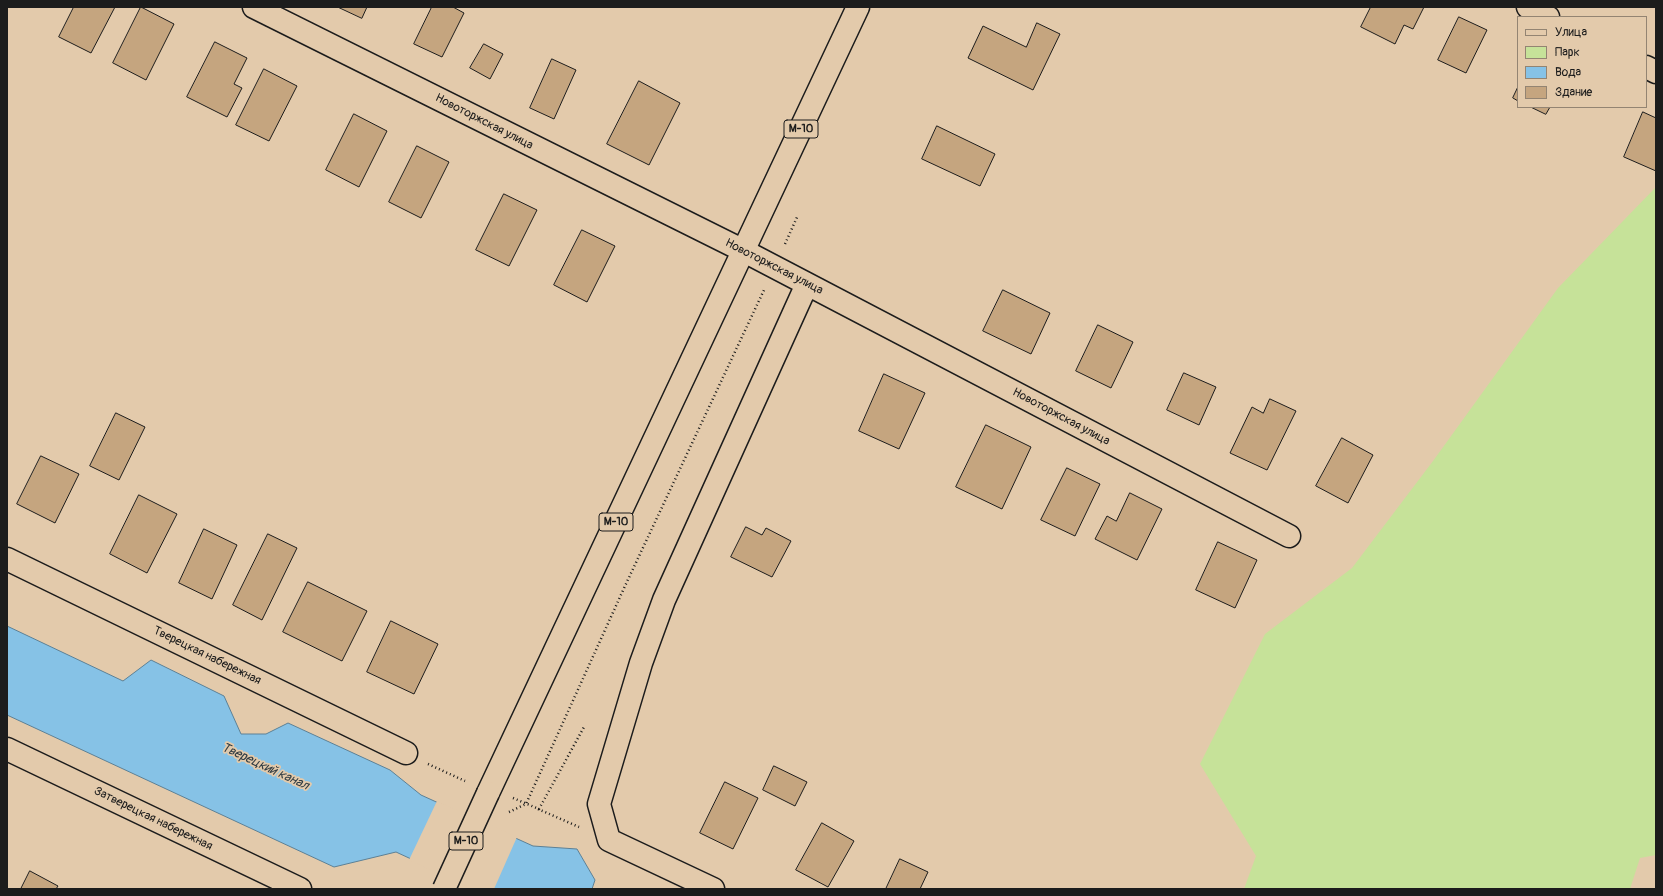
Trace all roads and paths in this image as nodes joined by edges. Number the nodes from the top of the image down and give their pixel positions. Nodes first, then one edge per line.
1 (254, 7) edge
2 (858, 7) edge
3 (1528, 7) edge
4 (1546, 16) edge
5 (1647, 68) edge
6 (1656, 72) edge
7 (744, 251) junction
8 (807, 284) junction
9 (755, 311) dead end
10 (1289, 536) dead end
11 (7, 559) edge
12 (584, 727) dead end
13 (7, 749) edge
14 (406, 753) joint
15 (460, 779) dead end
16 (526, 804) junction
17 (539, 809) junction
18 (608, 840) junction
19 (300, 889) edge
20 (444, 889) edge
21 (713, 889) edge

1 - 7 main road, Новоторжская улица
2 - 7 main road, М-10
3 - 4 main road
5 - 6 main road
7 - 8 main road, Новоторжская улица
7 - 20 main road, М-10, bridge
8 - 10 main road, Новоторжская улица
8 - 18 main road
9 - 16 path
11 - 14 main road, Тверецкая набережная
12 - 17 path
13 - 19 main road, Затверецкая набережная
14 - 15 path
16 - 17 path
16 - 17 path
17 - 18 path
18 - 21 main road

